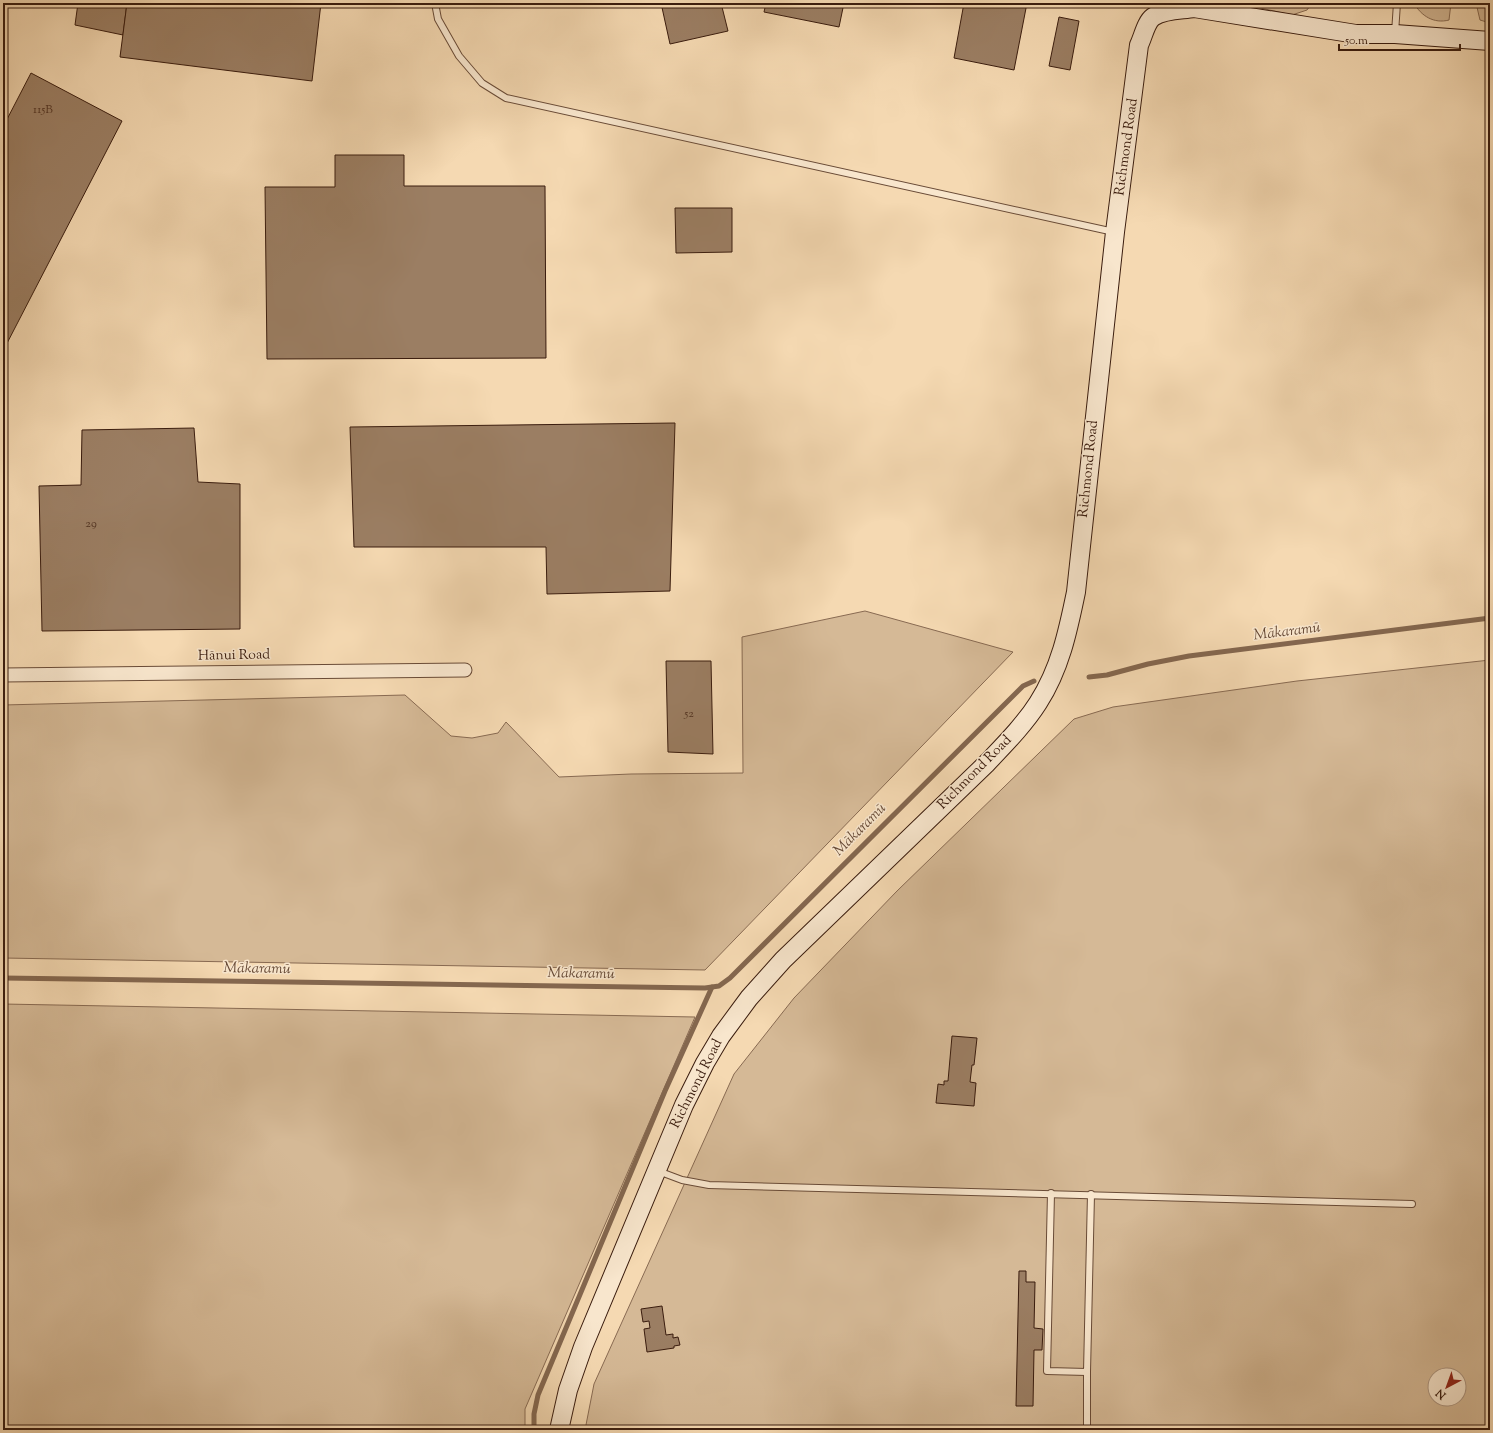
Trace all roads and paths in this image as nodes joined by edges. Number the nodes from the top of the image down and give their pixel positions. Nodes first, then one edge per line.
1 (435, 3) edge
2 (1397, 3) edge
3 (1395, 34) junction
4 (1490, 41) edge
5 (1115, 232) junction
6 (465, 670) dead end
7 (3, 675) edge
8 (656, 1171) junction
9 (1051, 1194) junction
10 (1091, 1194) junction
11 (1412, 1204) dead end
12 (1087, 1372) junction
13 (559, 1430) edge
14 (1087, 1430) edge

1 - 5 lane
2 - 3 lane
3 - 4 street
3 - 5 street, Richmond Road
5 - 8 street, Richmond Road
6 - 7 street, Hānui Road
8 - 9 lane
8 - 13 street, Richmond Road
9 - 10 lane
9 - 12 lane
10 - 11 lane
10 - 12 lane
12 - 14 lane

